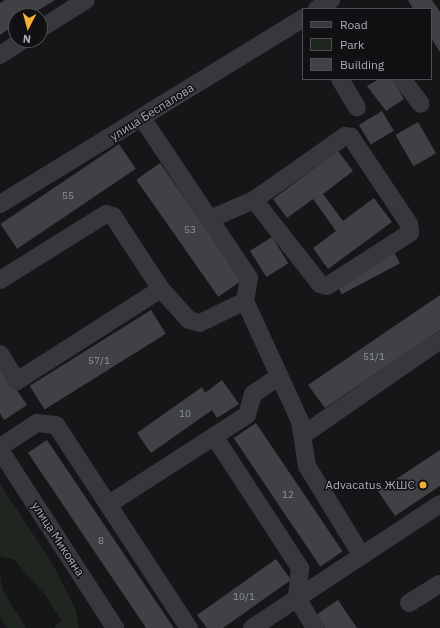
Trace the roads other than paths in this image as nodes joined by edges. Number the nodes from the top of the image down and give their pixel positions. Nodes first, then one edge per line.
1 (86, 0) edge
2 (331, 0) edge
3 (319, 8) edge
4 (302, 19) edge
5 (48, 24) edge
6 (11, 48) edge
7 (0, 55) edge
8 (403, 80) edge
9 (348, 82) edge
10 (421, 104) dead end
11 (357, 107) dead end
12 (142, 118) junction
13 (254, 200) junction
14 (0, 204) edge
15 (210, 219) junction
16 (0, 280) edge
17 (161, 289) junction
18 (245, 301) junction
19 (440, 340) edge
20 (0, 354) edge
21 (280, 376) junction
22 (303, 435) junction
23 (214, 436) junction
24 (0, 447) edge
25 (0, 450) edge
26 (109, 504) junction
27 (440, 504) edge
28 (362, 556) junction
29 (440, 584) edge
30 (297, 598) junction
31 (409, 603) dead end
32 (115, 628) edge
33 (189, 628) edge
34 (252, 628) edge
35 (315, 628) edge

1 - 5 street
2 - 3 street
4 - 12 street, улица Беспалова
6 - 7 street
8 - 10 street
9 - 11 street
12 - 14 street, улица Беспалова
12 - 15 street
13 - 13 street
13 - 15 street
15 - 18 street
16 - 17 street
17 - 18 street
17 - 20 street
18 - 21 street
19 - 22 street
21 - 22 street
21 - 23 street
22 - 28 street
23 - 26 street
23 - 30 street
24 - 26 street
25 - 32 street, улица Микояна
26 - 33 street
27 - 28 street
28 - 30 street
29 - 31 street
30 - 34 street
30 - 35 street

